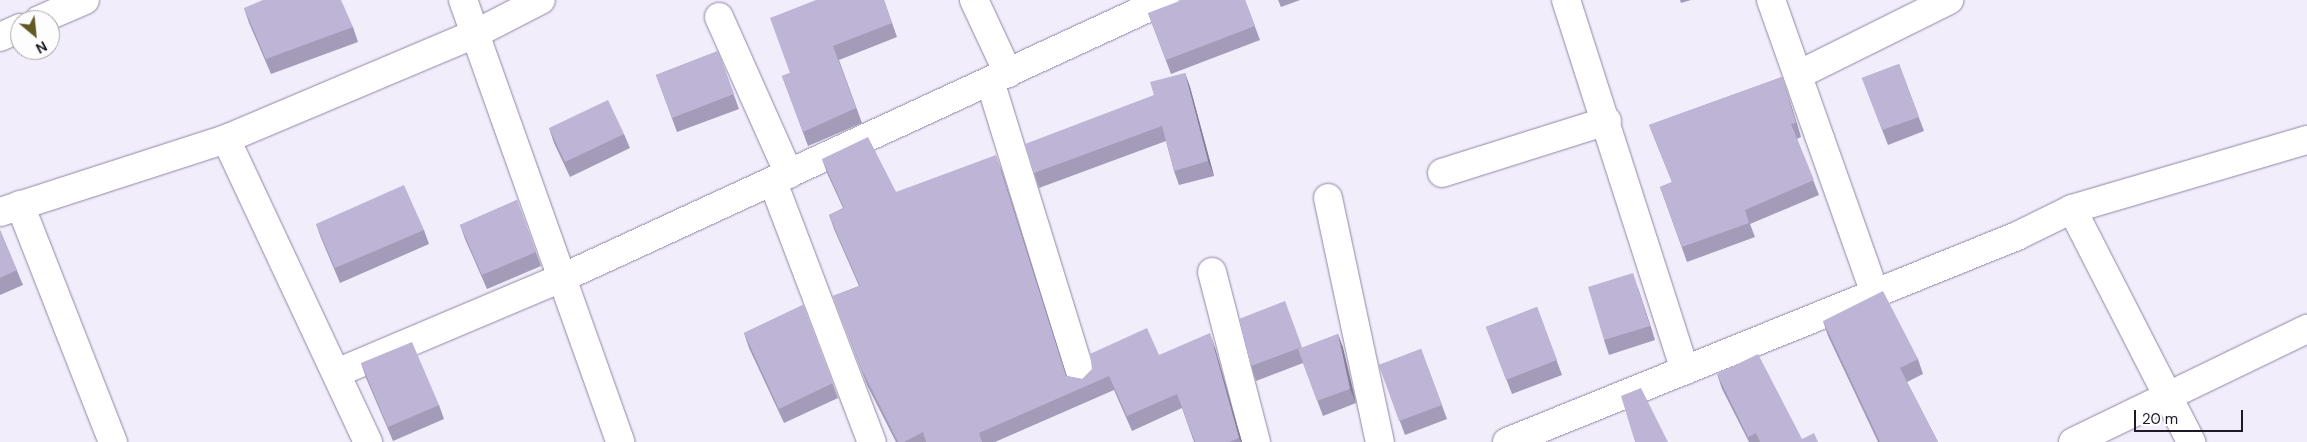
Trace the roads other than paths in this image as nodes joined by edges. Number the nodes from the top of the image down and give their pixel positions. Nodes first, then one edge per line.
1 (85, 0) edge
2 (463, 0) edge
3 (541, 0) edge
4 (974, 0) edge
5 (1165, 0) edge
6 (1566, 0) edge
7 (1771, 0) edge
8 (1949, 0) edge
9 (60, 11) edge
10 (719, 17) dead end
11 (475, 34) junction
12 (1798, 76) junction
13 (999, 77) junction
14 (1606, 122) junction
15 (226, 139) junction
16 (2307, 140) edge
17 (1442, 173) dead end
18 (781, 178) junction
19 (1328, 198) dead end
20 (10, 208) edge
21 (2072, 210) junction
22 (1212, 272) dead end
23 (562, 278) junction
24 (1875, 293) junction
25 (2307, 329) edge
26 (1685, 370) junction
27 (339, 372) junction
28 (1082, 379) edge
29 (2165, 395) junction
30 (113, 442) edge
31 (368, 442) edge
32 (620, 442) edge
33 (872, 442) edge
34 (1256, 442) edge
35 (1380, 442) edge
36 (1507, 442) edge
37 (2073, 442) edge
38 (2192, 442) edge

1 - 9 street
2 - 11 street
3 - 11 street
4 - 13 street
5 - 13 street
6 - 14 street
7 - 12 street
8 - 12 street
10 - 18 street
11 - 15 street
11 - 23 street
12 - 24 street
13 - 18 street
13 - 28 street
14 - 17 street
14 - 26 street
15 - 20 street
15 - 27 street
16 - 21 street
18 - 23 street
18 - 33 street
19 - 35 street
20 - 30 street
21 - 24 street
21 - 29 street
22 - 34 street
23 - 27 street
23 - 32 street
24 - 26 street
25 - 29 street
26 - 36 street
27 - 31 street
29 - 37 street
29 - 38 street

